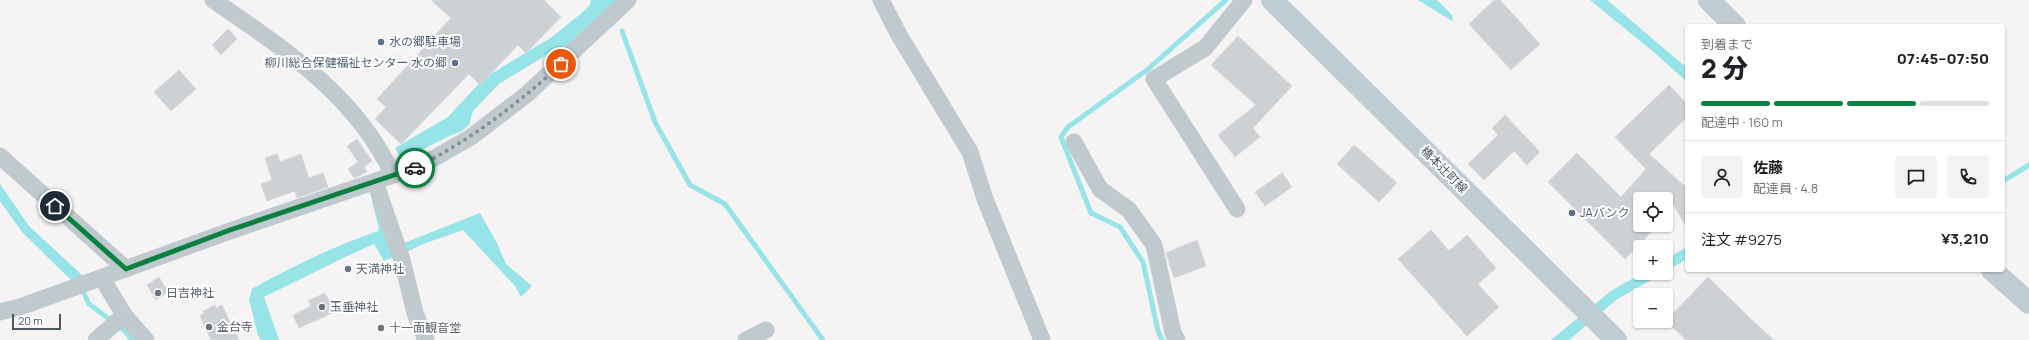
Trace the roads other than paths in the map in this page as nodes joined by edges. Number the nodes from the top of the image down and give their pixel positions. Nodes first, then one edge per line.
1 (213, 0) edge
2 (628, 0) edge
3 (882, 0) edge
4 (1244, 0) edge
5 (1272, 0) edge
6 (1709, 0) edge
7 (1733, 24) edge
8 (1074, 142) dead end
9 (0, 156) edge
10 (393, 175) junction
11 (375, 182) junction
12 (1237, 209) dead end
13 (126, 269) junction
14 (1994, 272) edge
15 (95, 280) junction
16 (2029, 303) edge
17 (0, 312) edge
18 (119, 320) junction
19 (766, 330) dead end
20 (96, 340) edge
21 (146, 340) edge
22 (426, 340) edge
23 (746, 340) edge
24 (1042, 340) edge
25 (1177, 340) edge
26 (1616, 340) edge

1 - 10 street
2 - 10 street
3 - 24 street
4 - 12 street
5 - 26 main road, 橋本辻町線
6 - 7 main road
8 - 25 street
9 - 13 street
10 - 11 street
11 - 13 street
11 - 22 street
13 - 15 street
14 - 16 main road
15 - 17 street
15 - 18 street
18 - 20 street
18 - 21 street
19 - 23 street

